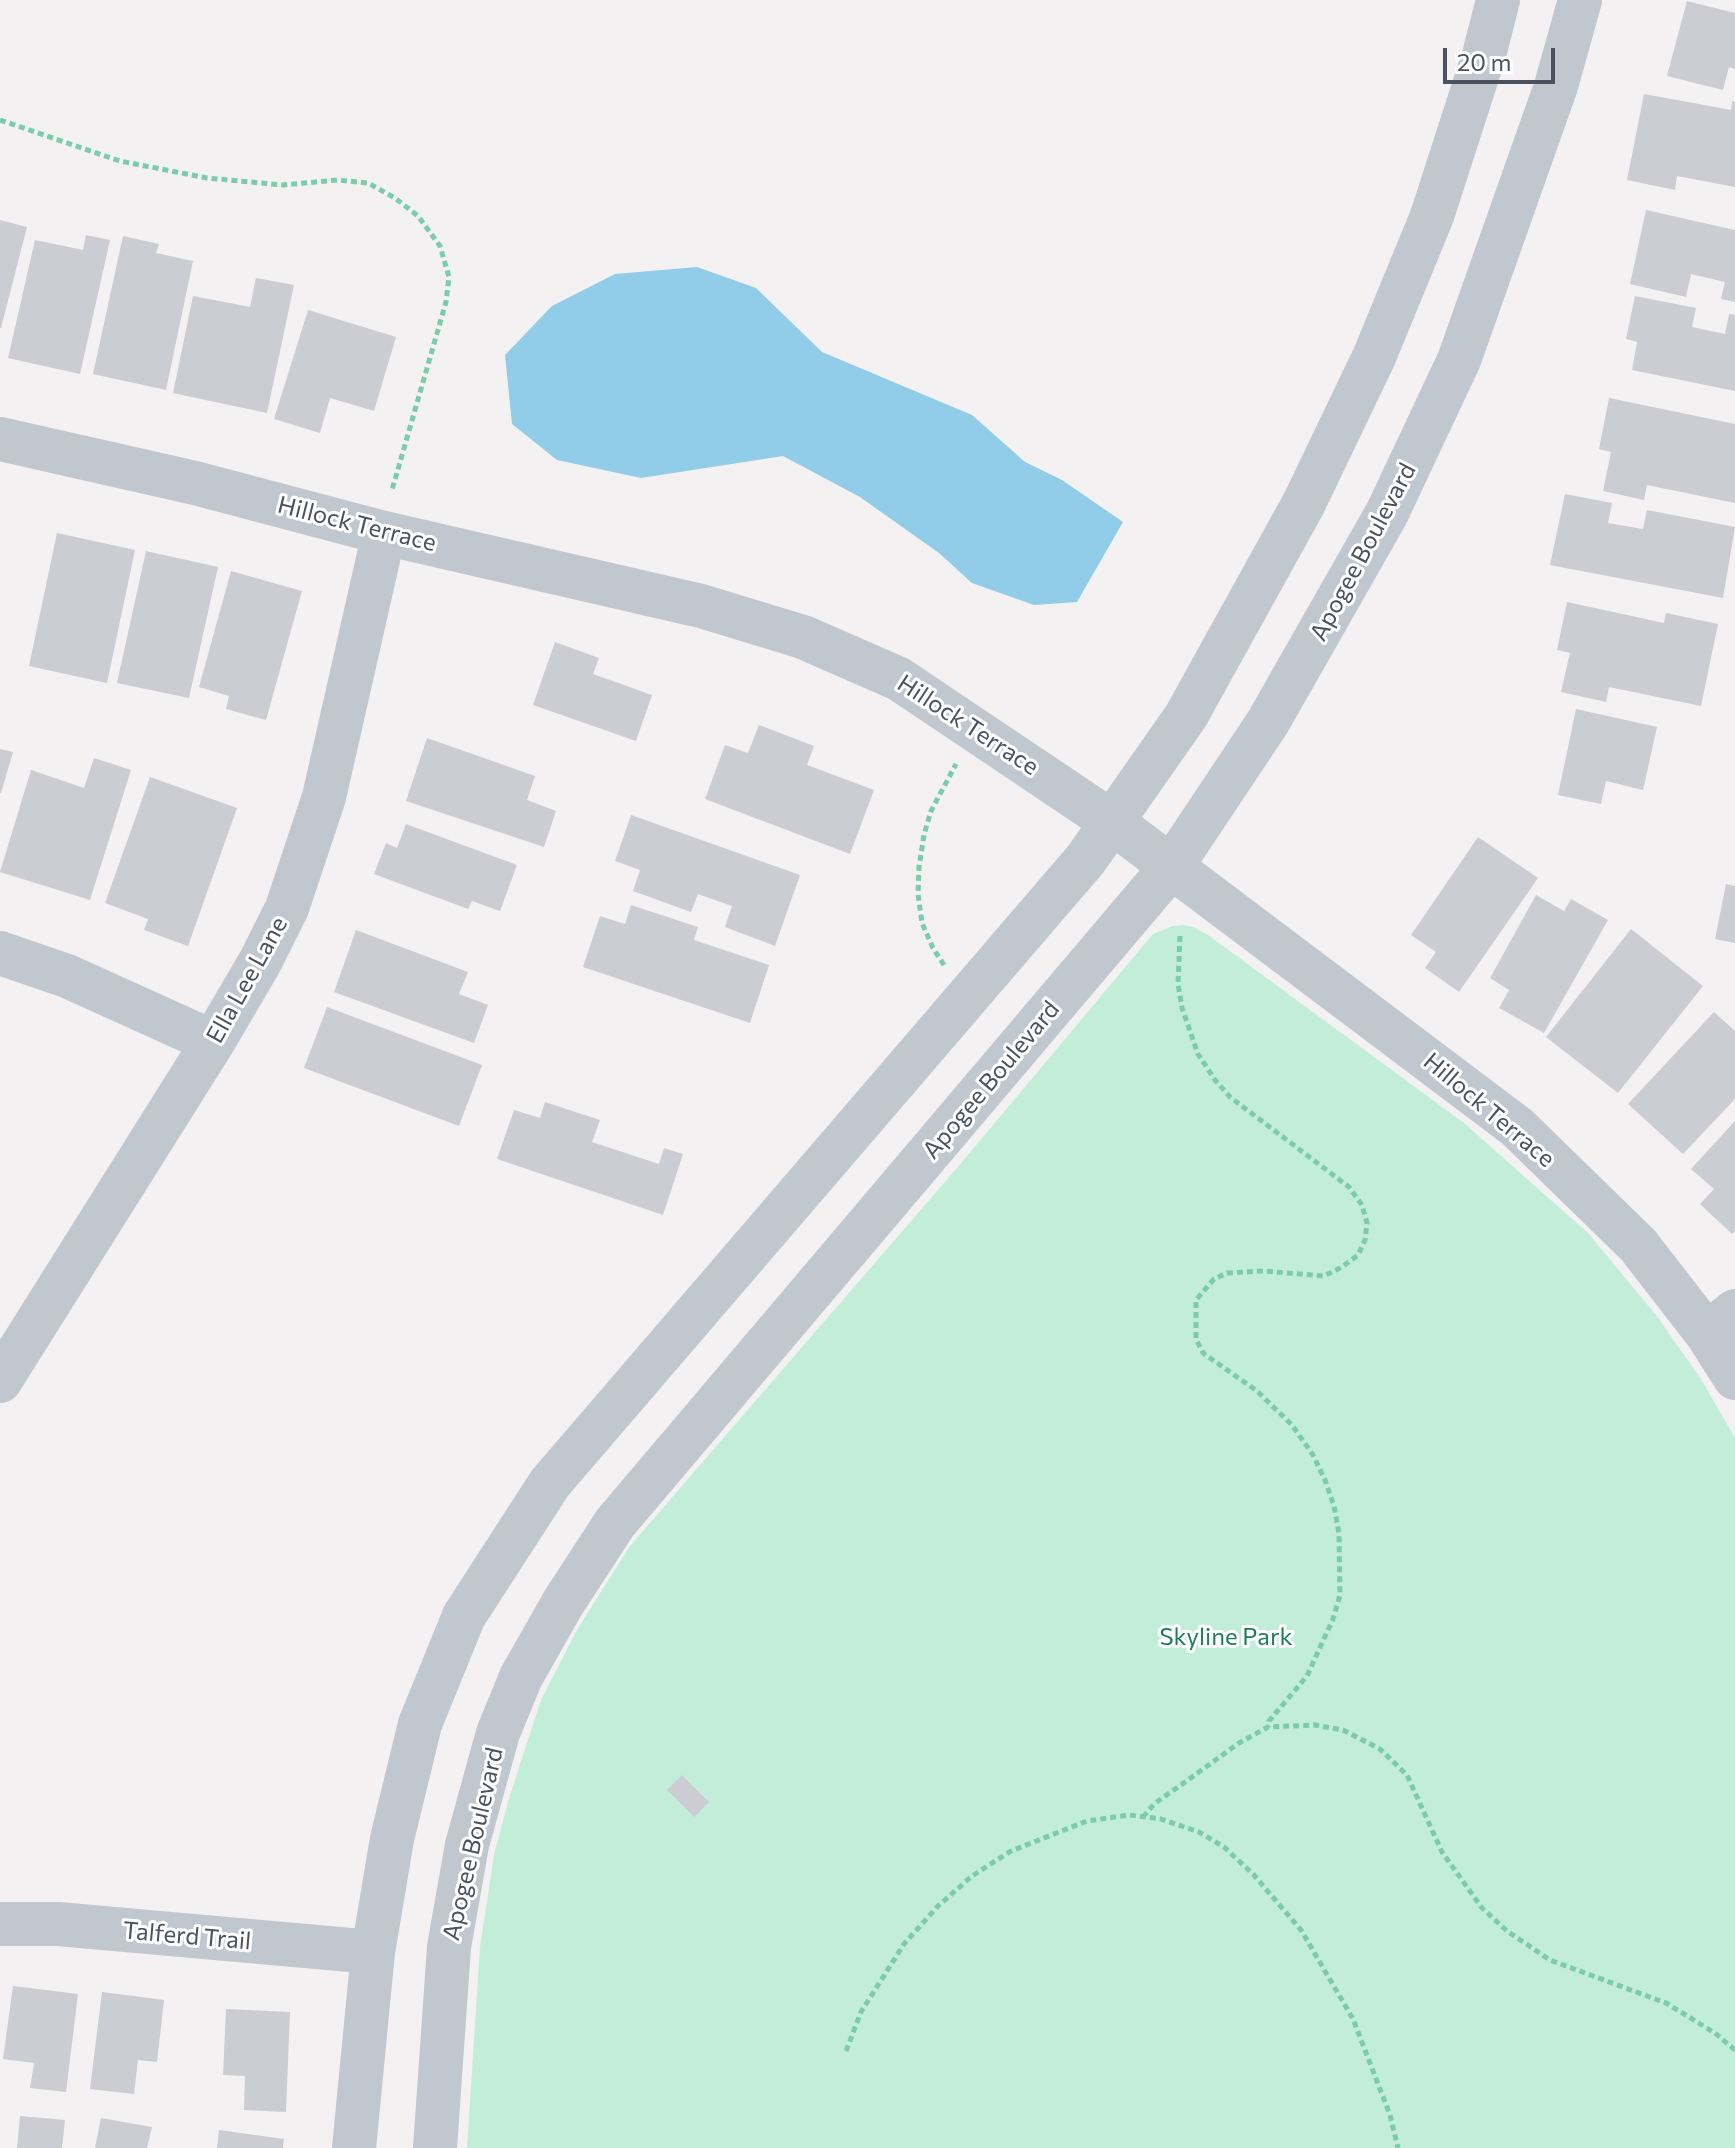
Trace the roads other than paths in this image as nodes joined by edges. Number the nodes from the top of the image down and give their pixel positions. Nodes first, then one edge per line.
1 (1498, 0) edge
2 (1580, 0) edge
3 (0, 439) edge
4 (384, 533) junction
5 (1112, 822) junction
6 (1172, 866) junction
7 (0, 953) edge
8 (213, 1042) junction
9 (1721, 1322) edge
10 (1735, 1378) edge
11 (0, 1381) edge
12 (0, 1924) edge
13 (373, 1952) junction
14 (354, 2148) edge
15 (435, 2148) edge

1 - 5 street
2 - 6 street, Apogee Boulevard
3 - 4 street, Hillock Terrace
4 - 5 street, Hillock Terrace
4 - 8 street, Ella Lee Lane
5 - 6 street, Hillock Terrace
5 - 13 street
6 - 9 street, Hillock Terrace
6 - 15 street, Apogee Boulevard
7 - 8 street
8 - 11 street, Ella Lee Lane
9 - 10 street, Hillock Terrace
12 - 13 street, Talferd Trail
13 - 14 street

